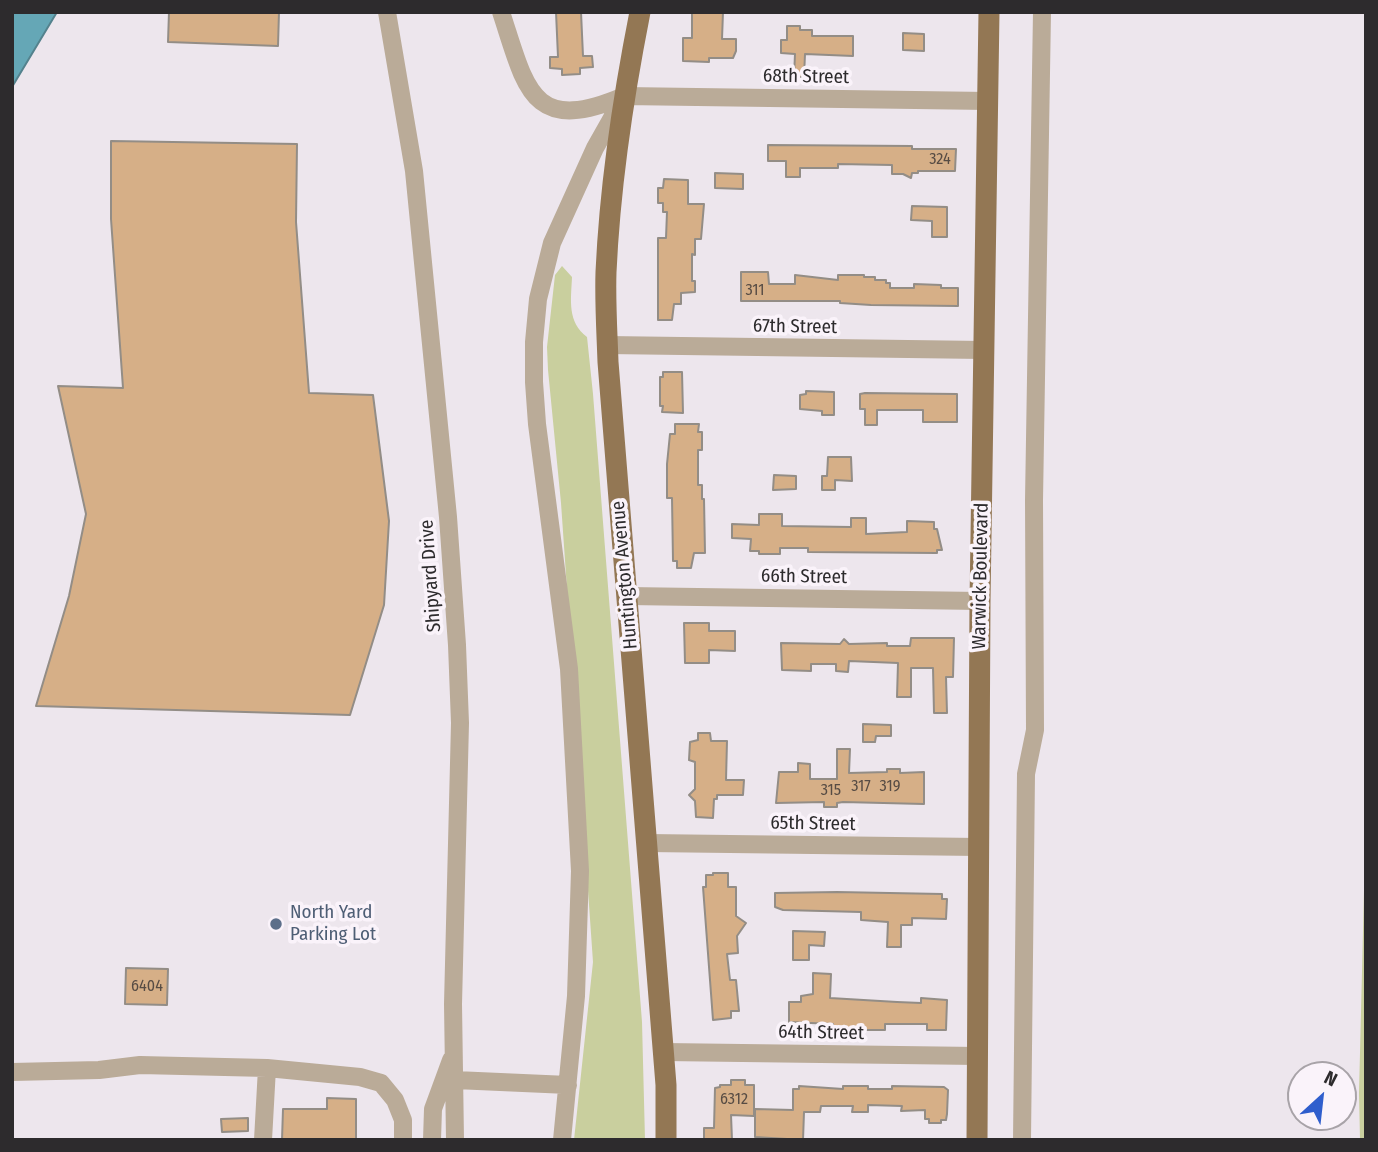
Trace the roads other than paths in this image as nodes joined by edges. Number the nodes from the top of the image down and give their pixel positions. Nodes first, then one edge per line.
1 (387, 12) edge
2 (501, 12) edge
3 (640, 12) edge
4 (989, 12) edge
5 (1042, 12) edge
6 (624, 96) junction
7 (988, 101) junction
8 (607, 345) junction
9 (983, 350) junction
10 (627, 596) junction
11 (980, 601) junction
12 (647, 843) junction
13 (979, 847) junction
14 (664, 1052) junction
15 (454, 1054) junction
16 (978, 1056) junction
17 (267, 1068) junction
18 (12, 1072) edge
19 (455, 1080) junction
20 (568, 1085) junction
21 (263, 1140) edge
22 (403, 1140) edge
23 (432, 1140) edge
24 (455, 1140) edge
25 (562, 1140) edge
26 (666, 1140) edge
27 (977, 1140) edge
28 (1022, 1140) edge

1 - 15 street, Shipyard Drive
2 - 6 street, 68th Street
3 - 6 main road, Huntington Avenue
4 - 7 main road, Warwick Boulevard
5 - 28 street
6 - 7 street, 68th Street
6 - 8 main road, Huntington Avenue
6 - 20 street
7 - 9 main road, Warwick Boulevard
8 - 9 street, 67th Street
8 - 10 main road, Huntington Avenue
9 - 11 main road, Warwick Boulevard
10 - 11 street, 66th Street
10 - 12 main road, Huntington Avenue
11 - 13 main road, Warwick Boulevard
12 - 13 street, 65th Street
12 - 14 main road, Huntington Avenue
13 - 16 main road, Warwick Boulevard
14 - 16 street, 64th Street
14 - 26 main road, Huntington Avenue
15 - 19 street, Shipyard Drive
15 - 23 street
16 - 27 main road, Warwick Boulevard
17 - 18 street
17 - 21 street
17 - 22 street
19 - 20 street
19 - 24 street, Shipyard Drive
20 - 25 street

